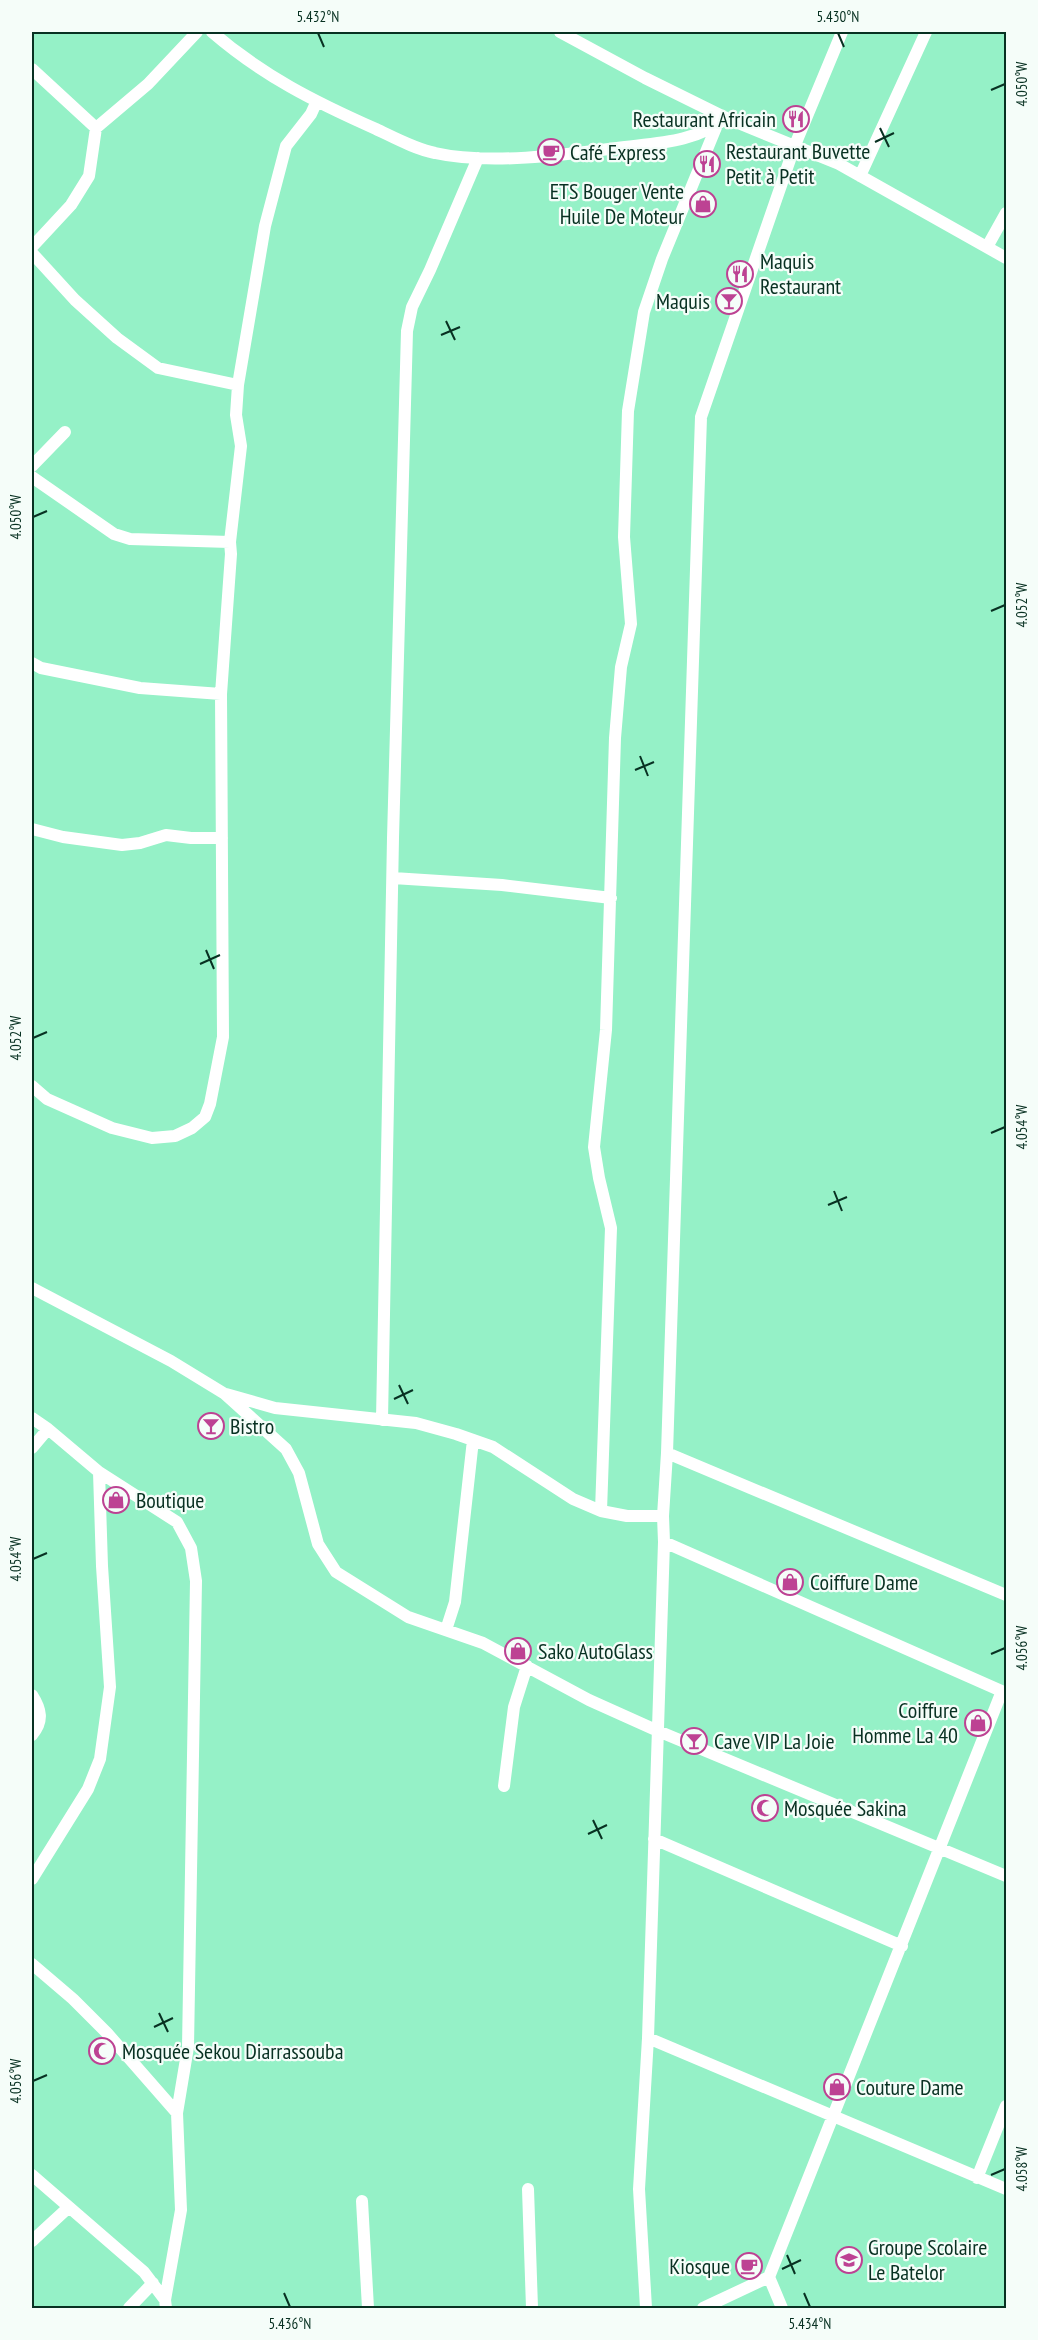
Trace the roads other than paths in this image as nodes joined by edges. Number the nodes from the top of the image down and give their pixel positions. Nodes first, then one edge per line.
1 (197, 32) edge
2 (212, 32) edge
3 (560, 32) edge
4 (842, 32) edge
5 (926, 32) edge
6 (32, 69) edge
7 (316, 102) junction
8 (721, 122) junction
9 (96, 128) junction
10 (795, 145) junction
11 (478, 158) junction
12 (860, 176) junction
13 (1006, 213) edge
14 (32, 247) edge
15 (987, 247) junction
16 (32, 253) edge
17 (1006, 258) edge
18 (238, 384) junction
19 (65, 432) dead end
20 (32, 466) edge
21 (32, 477) edge
22 (230, 542) junction
23 (32, 663) edge
24 (221, 694) junction
25 (32, 829) edge
26 (222, 838) junction
27 (393, 878) junction
28 (611, 898) junction
29 (32, 1086) edge
30 (32, 1288) edge
31 (225, 1394) junction
32 (32, 1418) edge
33 (382, 1420) junction
34 (48, 1429) junction
35 (473, 1440) junction
36 (32, 1448) edge
37 (667, 1453) junction
38 (99, 1472) junction
39 (601, 1511) junction
40 (663, 1516) junction
41 (664, 1542) junction
42 (1006, 1595) edge
43 (446, 1630) junction
44 (527, 1666) junction
45 (1004, 1692) edge
46 (32, 1695) edge
47 (658, 1731) junction
48 (32, 1735) edge
49 (504, 1786) dead end
50 (654, 1839) junction
51 (939, 1848) junction
52 (1006, 1876) edge
53 (32, 1879) edge
54 (902, 1946) junction
55 (32, 1964) edge
56 (648, 2038) junction
57 (1006, 2106) edge
58 (177, 2113) junction
59 (833, 2116) junction
60 (32, 2175) edge
61 (976, 2178) junction
62 (528, 2189) dead end
63 (1006, 2189) edge
64 (362, 2201) dead end
65 (69, 2207) junction
66 (32, 2241) edge
67 (770, 2277) junction
68 (153, 2283) junction
69 (166, 2304) edge
70 (129, 2308) edge
71 (368, 2308) edge
72 (532, 2308) edge
73 (646, 2308) edge
74 (703, 2308) edge
75 (782, 2308) edge

1 - 9 street
2 - 7 street
3 - 8 street
4 - 10 street
5 - 12 street
6 - 9 street
7 - 11 street
7 - 18 street
8 - 10 street
8 - 11 street
8 - 28 street
9 - 14 street
10 - 12 street
10 - 37 street
11 - 27 street
12 - 15 street
13 - 15 street
15 - 17 street
16 - 18 street
18 - 22 street
19 - 20 street
21 - 22 street
22 - 24 street
23 - 24 street
24 - 26 street
25 - 26 street
26 - 29 street
27 - 28 street
27 - 33 street
28 - 39 street
30 - 31 street
31 - 33 street
31 - 43 street
32 - 34 street
33 - 35 street
34 - 36 street
34 - 38 street
35 - 39 street
35 - 43 street
37 - 40 street
37 - 42 street
38 - 53 street
38 - 58 street
39 - 40 street
40 - 41 street
41 - 45 street
41 - 47 street
43 - 44 street
44 - 47 street
44 - 49 street
45 - 51 street
46 - 48 street
47 - 50 street
47 - 51 street
50 - 54 street
50 - 56 street
51 - 52 street
51 - 54 street
54 - 59 street
55 - 58 street
56 - 59 street
56 - 73 street
57 - 61 street
58 - 69 street
59 - 61 street
59 - 67 street
60 - 65 street
61 - 63 street
62 - 72 street
64 - 71 street
65 - 66 street
65 - 68 street
67 - 74 street
67 - 75 street
68 - 69 street
68 - 70 street

